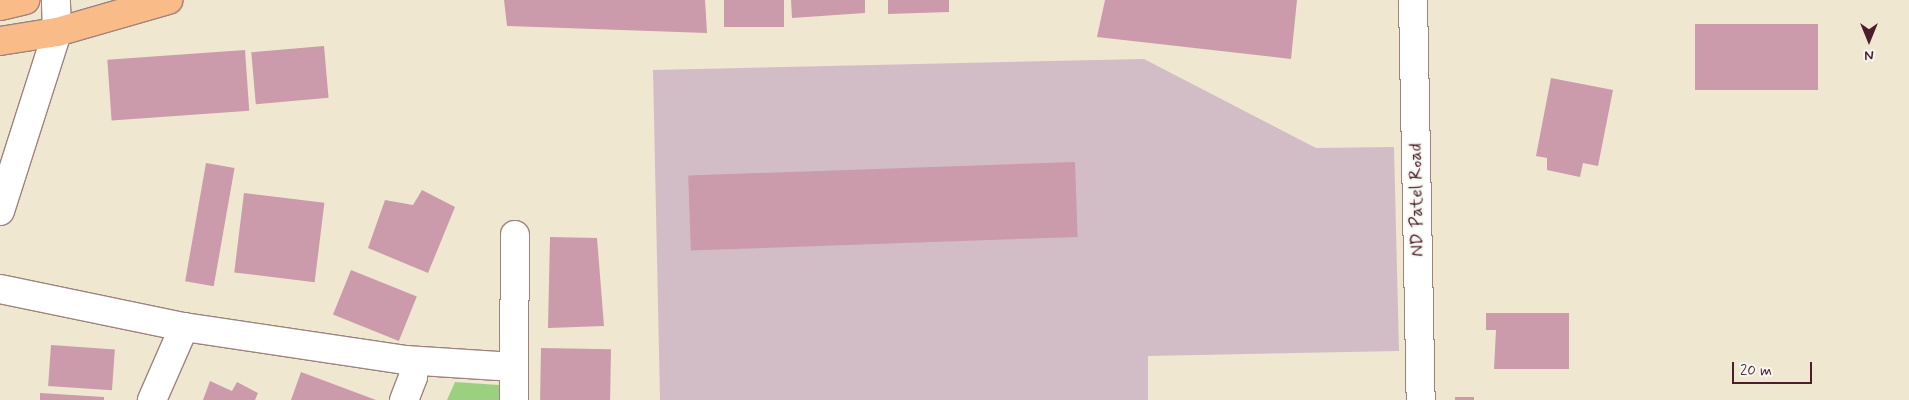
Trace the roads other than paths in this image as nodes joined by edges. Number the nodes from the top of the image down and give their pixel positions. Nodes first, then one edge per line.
1 (25, 0) edge
2 (56, 0) edge
3 (1413, 0) edge
4 (157, 1) edge
5 (0, 6) edge
6 (57, 32) junction
7 (0, 41) edge
8 (0, 211) edge
9 (515, 235) dead end
10 (0, 289) edge
11 (184, 327) junction
12 (405, 360) junction
13 (514, 367) junction
14 (152, 400) edge
15 (404, 400) edge
16 (514, 400) edge
17 (1421, 400) edge

1 - 5 highway
2 - 6 street
3 - 17 street, ND Patel Road
4 - 6 highway
6 - 7 highway
6 - 8 street
9 - 13 street
10 - 11 street
11 - 12 street
11 - 14 street
12 - 13 street
12 - 15 street
13 - 16 street

